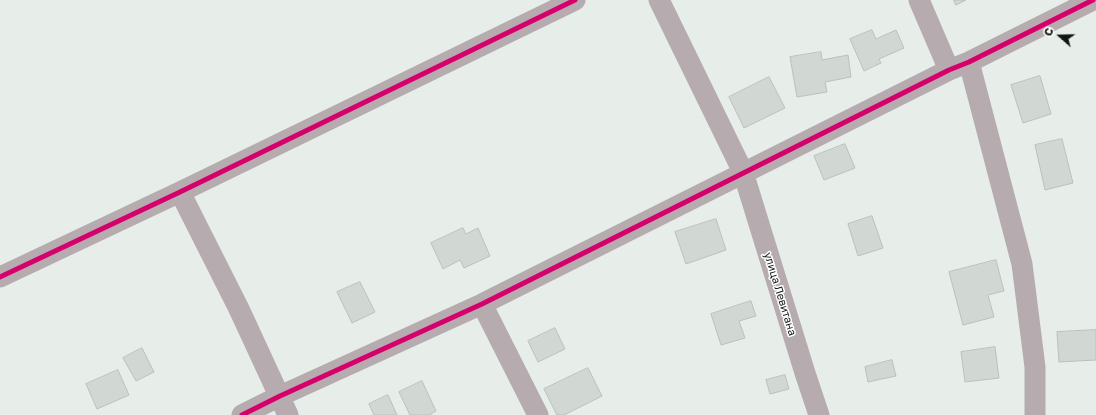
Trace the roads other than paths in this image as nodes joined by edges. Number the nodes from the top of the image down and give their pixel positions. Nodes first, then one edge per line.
1 (575, 0) edge
2 (659, 0) edge
3 (918, 0) edge
4 (1093, 0) edge
5 (969, 62) junction
6 (949, 70) junction
7 (743, 172) junction
8 (180, 192) junction
9 (0, 277) edge
10 (482, 304) junction
11 (280, 396) junction
12 (242, 415) edge
13 (288, 415) edge
14 (538, 415) edge
15 (819, 415) edge
16 (1035, 415) edge

1 - 8 street
2 - 7 street, улица Левитана
3 - 6 street
4 - 5 street
5 - 6 street
5 - 16 street
6 - 7 street
7 - 10 street
7 - 15 street, улица Левитана
8 - 9 street
8 - 11 street
10 - 11 street
10 - 14 street
11 - 12 street
11 - 13 street

